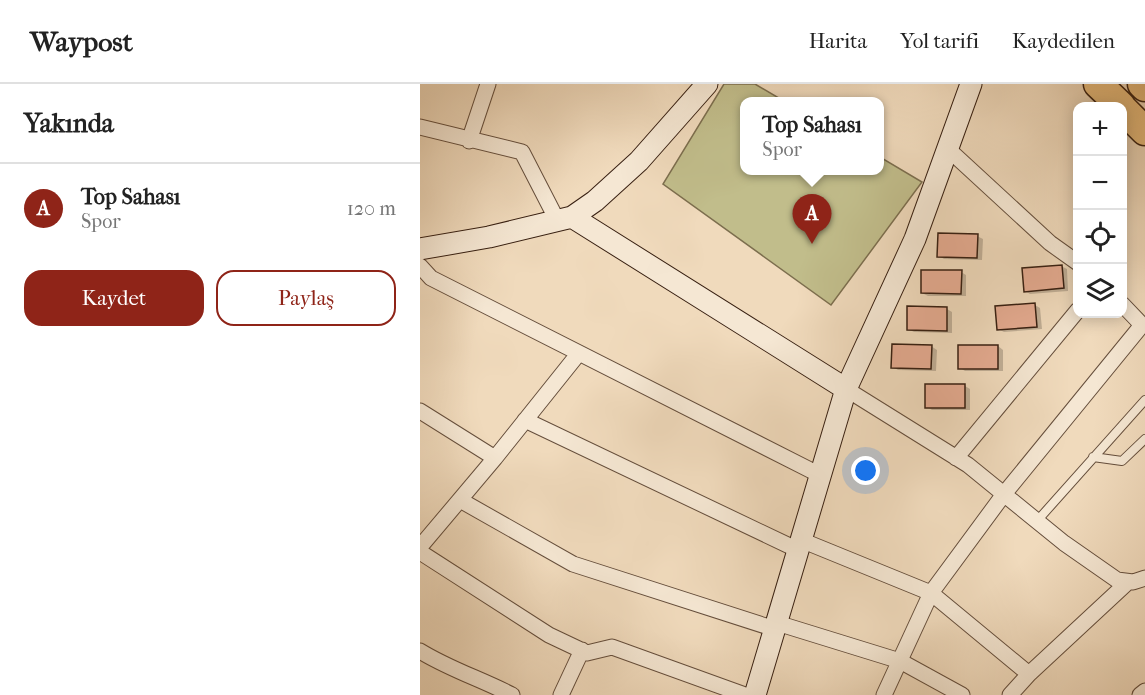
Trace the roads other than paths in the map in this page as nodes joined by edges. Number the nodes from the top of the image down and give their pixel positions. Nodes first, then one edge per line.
1 (488, 84) edge
2 (707, 84) edge
3 (972, 84) edge
4 (1098, 84) edge
5 (1117, 102) edge
6 (1127, 112) edge
7 (420, 127) edge
8 (1145, 131) edge
9 (469, 141) junction
10 (948, 149) junction
11 (564, 219) junction
12 (420, 249) edge
13 (1073, 260) edge
14 (420, 266) edge
15 (1127, 309) edge
16 (1073, 315) edge
17 (579, 353) junction
18 (846, 389) junction
19 (1145, 400) edge
20 (420, 411) edge
21 (525, 420) junction
22 (1145, 439) edge
23 (1093, 457) junction
24 (495, 458) junction
25 (956, 458) junction
26 (820, 475) junction
27 (1004, 494) junction
28 (460, 500) junction
29 (1036, 521) junction
30 (800, 545) junction
31 (420, 547) edge
32 (420, 552) edge
33 (1145, 578) edge
34 (1128, 582) junction
35 (931, 593) junction
36 (776, 626) junction
37 (582, 650) junction
38 (420, 651) edge
39 (900, 661) junction
40 (1029, 674) junction
41 (1145, 691) edge
42 (512, 695) edge
43 (561, 695) edge
44 (745, 695) edge
45 (755, 695) edge
46 (884, 695) edge
47 (962, 695) edge
48 (1010, 695) edge
49 (1140, 695) edge

1 - 9 street
2 - 11 street
3 - 10 street
4 - 5 highway
6 - 8 highway
7 - 9 street
9 - 11 street
10 - 13 street
10 - 18 street
11 - 12 street
11 - 18 street
14 - 17 street
15 - 27 street
16 - 25 street
17 - 21 street
17 - 26 street
18 - 25 street
18 - 26 street
19 - 23 lane
20 - 24 street
21 - 24 street
21 - 30 street
22 - 23 lane
23 - 29 lane
24 - 28 street
25 - 27 street
26 - 30 street
27 - 29 street
27 - 35 street
28 - 31 street
28 - 36 street
29 - 34 street
30 - 35 street
30 - 36 street
32 - 37 street
33 - 34 street
34 - 40 street
35 - 39 street
35 - 40 street
36 - 39 street
36 - 45 street
37 - 43 street
37 - 44 street
38 - 42 street
39 - 46 street
39 - 47 street
40 - 48 street
41 - 49 street

